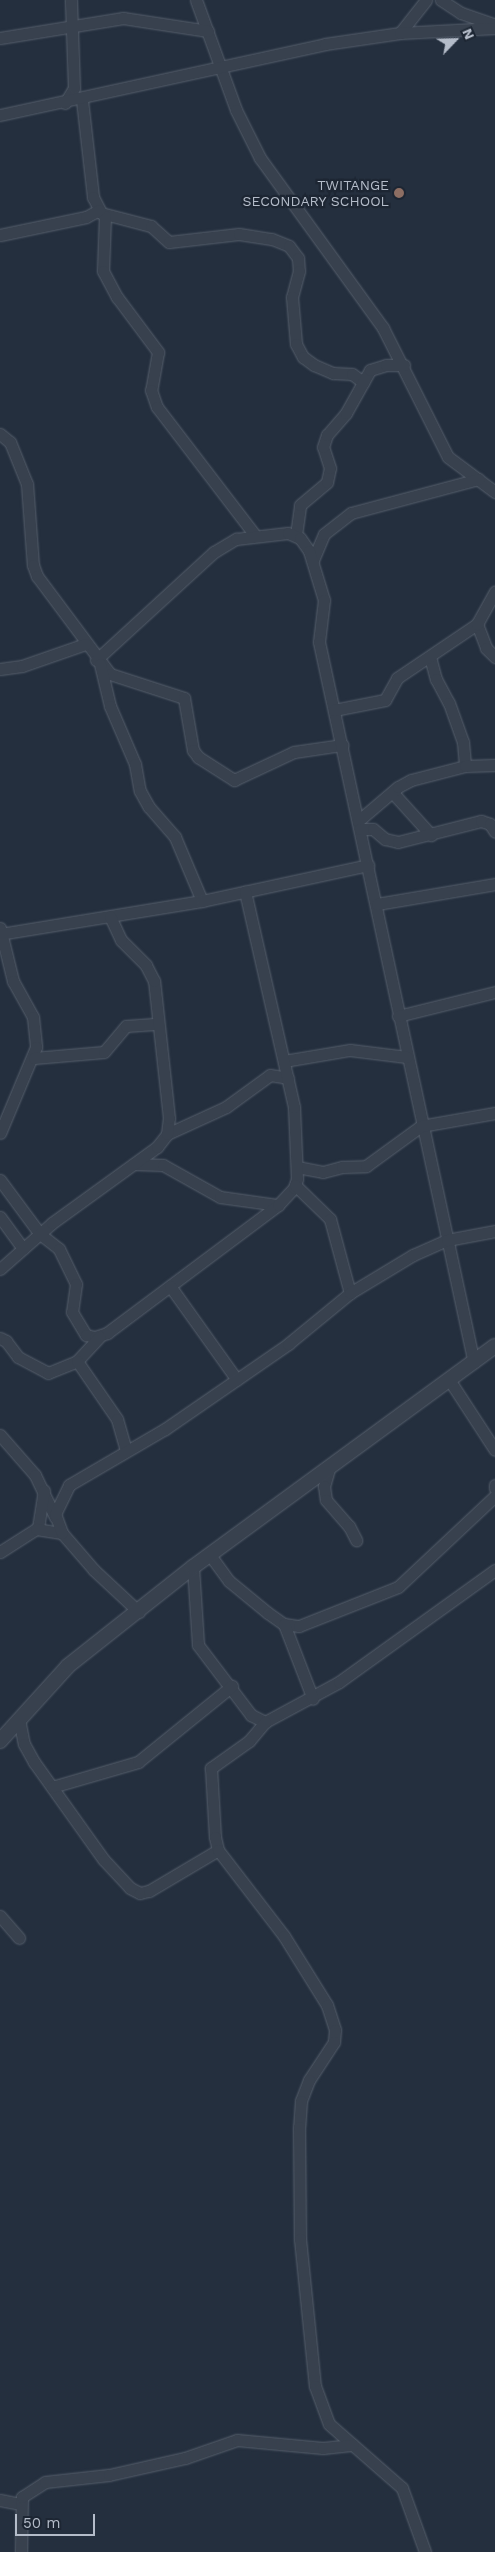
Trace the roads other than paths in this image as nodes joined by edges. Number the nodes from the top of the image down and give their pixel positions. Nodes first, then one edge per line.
1 (71, 0) edge
2 (426, 0) edge
3 (441, 0) edge
4 (201, 2) edge
5 (74, 25) junction
6 (495, 26) edge
7 (208, 31) junction
8 (400, 33) junction
9 (0, 38) edge
10 (221, 65) junction
11 (82, 100) junction
12 (65, 103) junction
13 (0, 115) edge
14 (102, 213) junction
15 (0, 235) edge
16 (404, 365) junction
17 (362, 382) junction
18 (0, 434) edge
19 (479, 479) junction
20 (495, 492) edge
21 (254, 534) junction
22 (296, 535) junction
23 (313, 560) junction
24 (495, 592) edge
25 (477, 624) junction
26 (85, 644) junction
27 (430, 656) junction
28 (495, 657) edge
29 (98, 662) junction
30 (0, 669) edge
31 (334, 710) junction
32 (342, 745) junction
33 (495, 765) edge
34 (465, 766) junction
35 (393, 793) junction
36 (359, 825) junction
37 (495, 832) edge
38 (431, 835) junction
39 (368, 865) junction
40 (495, 884) edge
41 (245, 892) junction
42 (202, 901) junction
43 (376, 904) junction
44 (110, 916) junction
45 (0, 932) edge
46 (495, 992) edge
47 (398, 1016) junction
48 (158, 1024) junction
49 (407, 1057) junction
50 (34, 1058) junction
51 (284, 1061) junction
52 (288, 1078) junction
53 (495, 1113) edge
54 (421, 1126) junction
55 (0, 1132) edge
56 (167, 1134) junction
57 (134, 1164) junction
58 (296, 1167) junction
59 (0, 1180) edge
60 (296, 1185) junction
61 (278, 1205) junction
62 (0, 1217) edge
63 (495, 1231) edge
64 (40, 1234) junction
65 (447, 1240) junction
66 (23, 1249) junction
67 (0, 1269) edge
68 (170, 1286) junction
69 (350, 1293) junction
70 (99, 1337) junction
71 (0, 1338) edge
72 (495, 1346) edge
73 (77, 1361) junction
74 (474, 1363) junction
75 (237, 1380) junction
76 (450, 1380) junction
77 (0, 1435) edge
78 (126, 1450) junction
79 (495, 1450) edge
80 (329, 1469) junction
81 (44, 1490) junction
82 (495, 1496) edge
83 (56, 1518) junction
84 (38, 1528) junction
85 (62, 1533) junction
86 (356, 1540) dead end
87 (0, 1552) edge
88 (210, 1555) junction
89 (193, 1567) junction
90 (495, 1570) edge
91 (139, 1612) junction
92 (284, 1624) junction
93 (232, 1686) junction
94 (313, 1699) junction
95 (19, 1719) junction
96 (265, 1722) junction
97 (0, 1741) edge
98 (52, 1787) junction
99 (218, 1850) junction
100 (0, 1916) edge
101 (19, 1938) dead end
102 (353, 2445) junction
103 (0, 2500) edge
104 (20, 2504) junction
105 (21, 2552) edge
106 (425, 2552) edge

1 - 5 street
2 - 8 street
3 - 6 street
4 - 7 street
5 - 7 street
5 - 9 street
5 - 12 street
6 - 8 street
7 - 10 street
8 - 10 street
10 - 11 street
10 - 16 street
11 - 12 street
11 - 14 street
12 - 13 street
14 - 15 street
14 - 17 street
14 - 21 street
16 - 17 street
16 - 19 street
17 - 22 street
18 - 26 street
19 - 20 street
19 - 23 street
21 - 22 street
21 - 29 street
22 - 23 street
23 - 31 street
24 - 25 street
25 - 27 street
25 - 28 street
26 - 29 street
26 - 30 street
27 - 31 street
27 - 34 street
29 - 32 street
29 - 42 street
31 - 32 street
32 - 36 street
33 - 34 street
34 - 35 street
35 - 36 street
35 - 38 street
36 - 38 street
36 - 39 street
37 - 38 street
39 - 41 street
39 - 43 street
40 - 43 street
41 - 42 street
41 - 51 street
42 - 44 street
43 - 47 street
44 - 45 street
44 - 48 street
45 - 50 street
46 - 47 street
47 - 49 street
48 - 50 street
48 - 56 street
49 - 51 street
49 - 54 street
50 - 55 street
51 - 52 street
52 - 56 street
52 - 58 street
53 - 54 street
54 - 58 street
54 - 65 street
56 - 57 street
57 - 61 street
57 - 64 street
58 - 60 street
59 - 64 street
60 - 61 street
60 - 69 street
61 - 68 street
62 - 66 street
63 - 65 street
64 - 66 street
64 - 70 street
65 - 69 street
65 - 74 street
66 - 67 street
68 - 70 street
68 - 75 street
69 - 75 street
70 - 73 street
71 - 73 street
72 - 74 street
73 - 78 street
74 - 76 street
75 - 78 street
76 - 79 street
76 - 80 street
77 - 81 street
78 - 83 street
80 - 86 street
80 - 88 street
81 - 83 street
81 - 84 street
82 - 92 street
83 - 85 street
84 - 85 street
84 - 87 street
85 - 91 street
88 - 89 street
88 - 92 street
89 - 91 street
89 - 93 street
90 - 94 street
91 - 95 street
92 - 94 street
93 - 96 street
93 - 98 street
94 - 96 street
95 - 97 street
95 - 98 street
96 - 99 street
98 - 99 street
99 - 102 street
100 - 101 street
102 - 104 street
102 - 106 street
103 - 104 street
104 - 105 street

